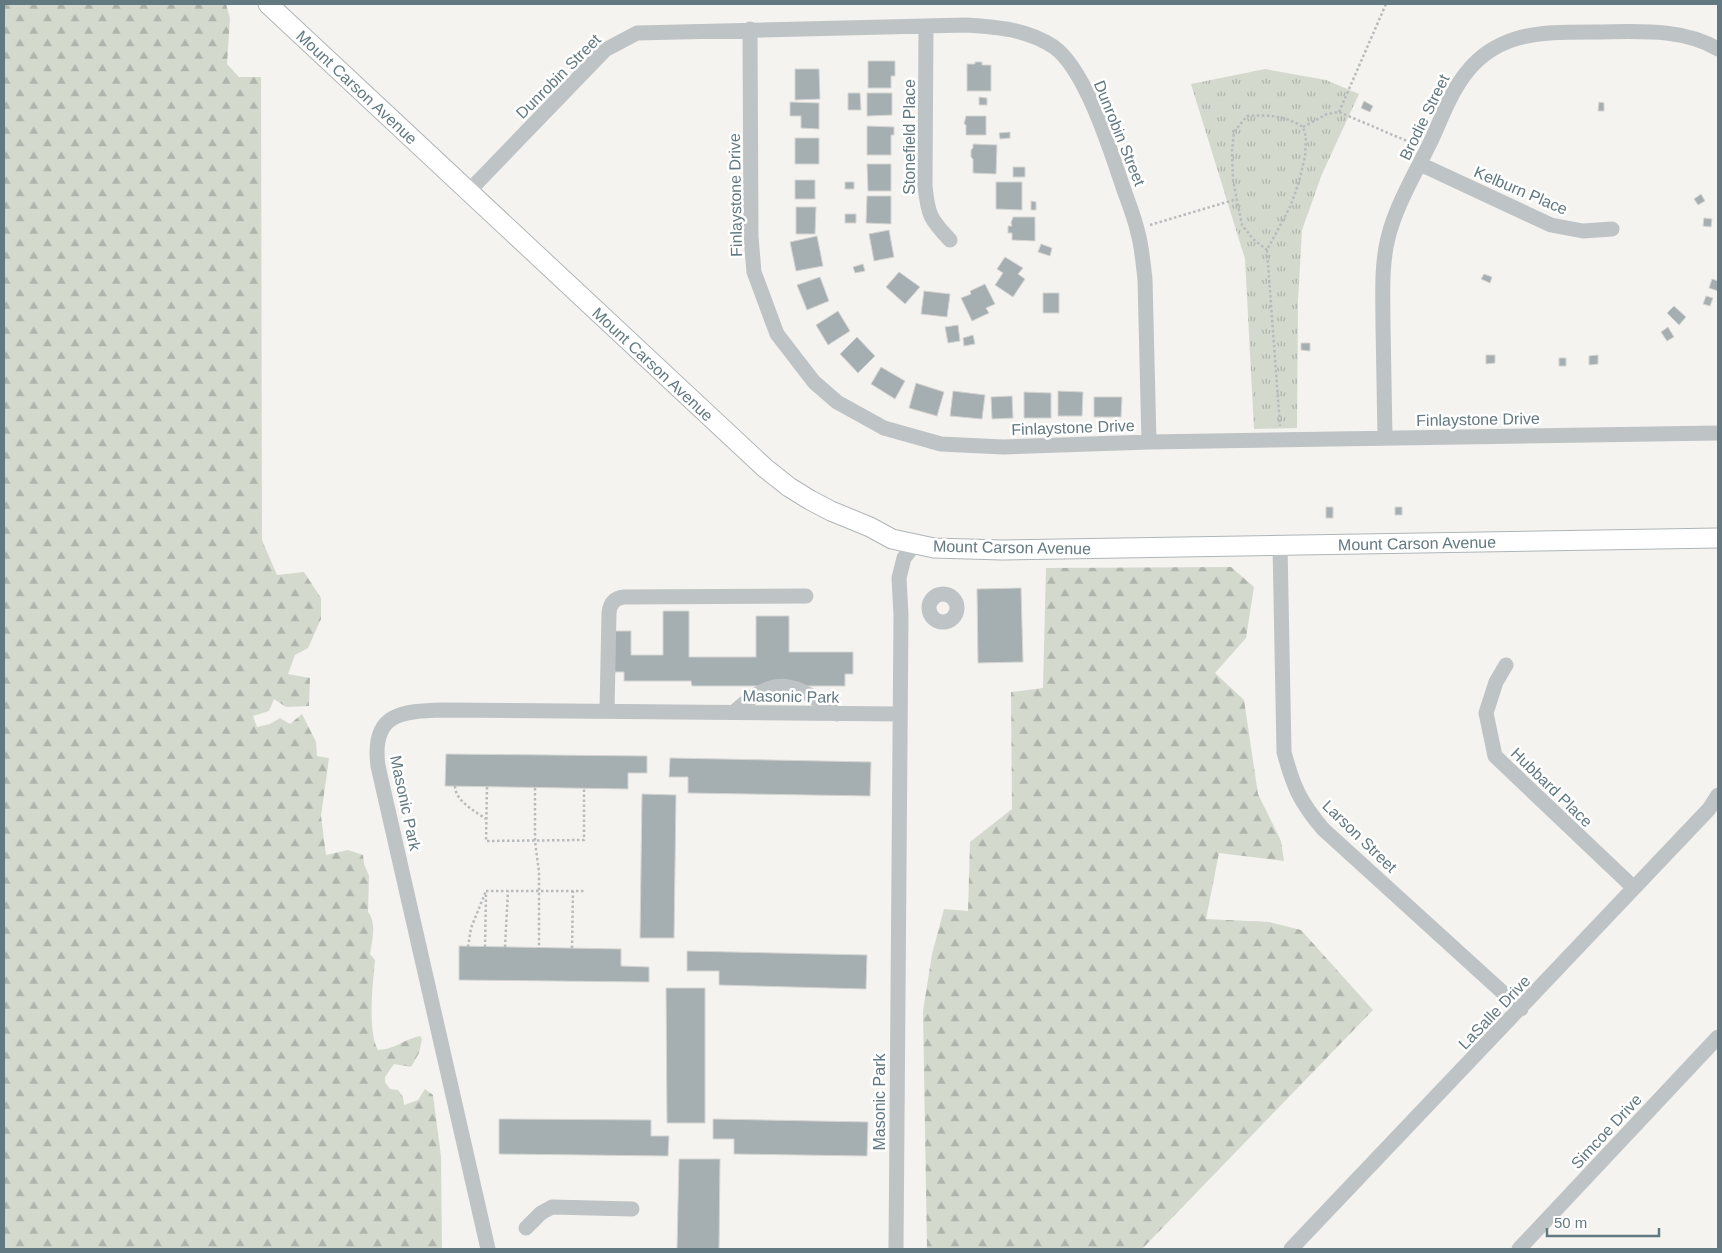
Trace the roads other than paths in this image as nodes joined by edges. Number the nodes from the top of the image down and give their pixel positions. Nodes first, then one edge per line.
1 (268, 4) edge
2 (926, 26) junction
3 (750, 29) junction
4 (1718, 49) edge
5 (1420, 164) junction
6 (469, 191) junction
7 (1612, 229) dead end
8 (950, 240) dead end
9 (1718, 433) edge
10 (1385, 438) junction
11 (1149, 442) junction
12 (1718, 538) edge
13 (915, 544) junction
14 (1280, 545) junction
15 (806, 596) dead end
16 (1506, 665) dead end
17 (607, 711) junction
18 (734, 712) junction
19 (837, 714) junction
20 (900, 714) junction
21 (1718, 795) edge
22 (1634, 888) junction
23 (1521, 1009) junction
24 (1718, 1037) edge
25 (632, 1209) dead end
26 (526, 1228) dead end
27 (488, 1249) edge
28 (896, 1249) edge
29 (1291, 1249) edge
30 (1519, 1249) edge

1 - 6 main road, Mount Carson Avenue
2 - 3 street, Dunrobin Street
2 - 8 street, Stonefield Place
2 - 11 street, Dunrobin Street
3 - 6 street, Dunrobin Street
3 - 11 street, Finlaystone Drive
4 - 5 street, Brodie Street
5 - 7 street, Kelburn Place
5 - 10 street, Brodie Street
6 - 13 main road, Mount Carson Avenue
9 - 10 street, Finlaystone Drive
10 - 11 street, Finlaystone Drive
12 - 14 main road, Mount Carson Avenue
13 - 14 main road, Mount Carson Avenue
13 - 20 street, Masonic Park
14 - 23 street, Larson Street
15 - 17 street
16 - 22 street, Hubbard Place
17 - 18 street, Masonic Park
17 - 27 street, Masonic Park
18 - 19 street, Masonic Park
18 - 19 street
19 - 20 street, Masonic Park
20 - 28 street, Masonic Park
21 - 22 street, LaSalle Drive
22 - 23 street, LaSalle Drive
23 - 29 street, LaSalle Drive
24 - 30 street, Simcoe Drive
25 - 26 street

